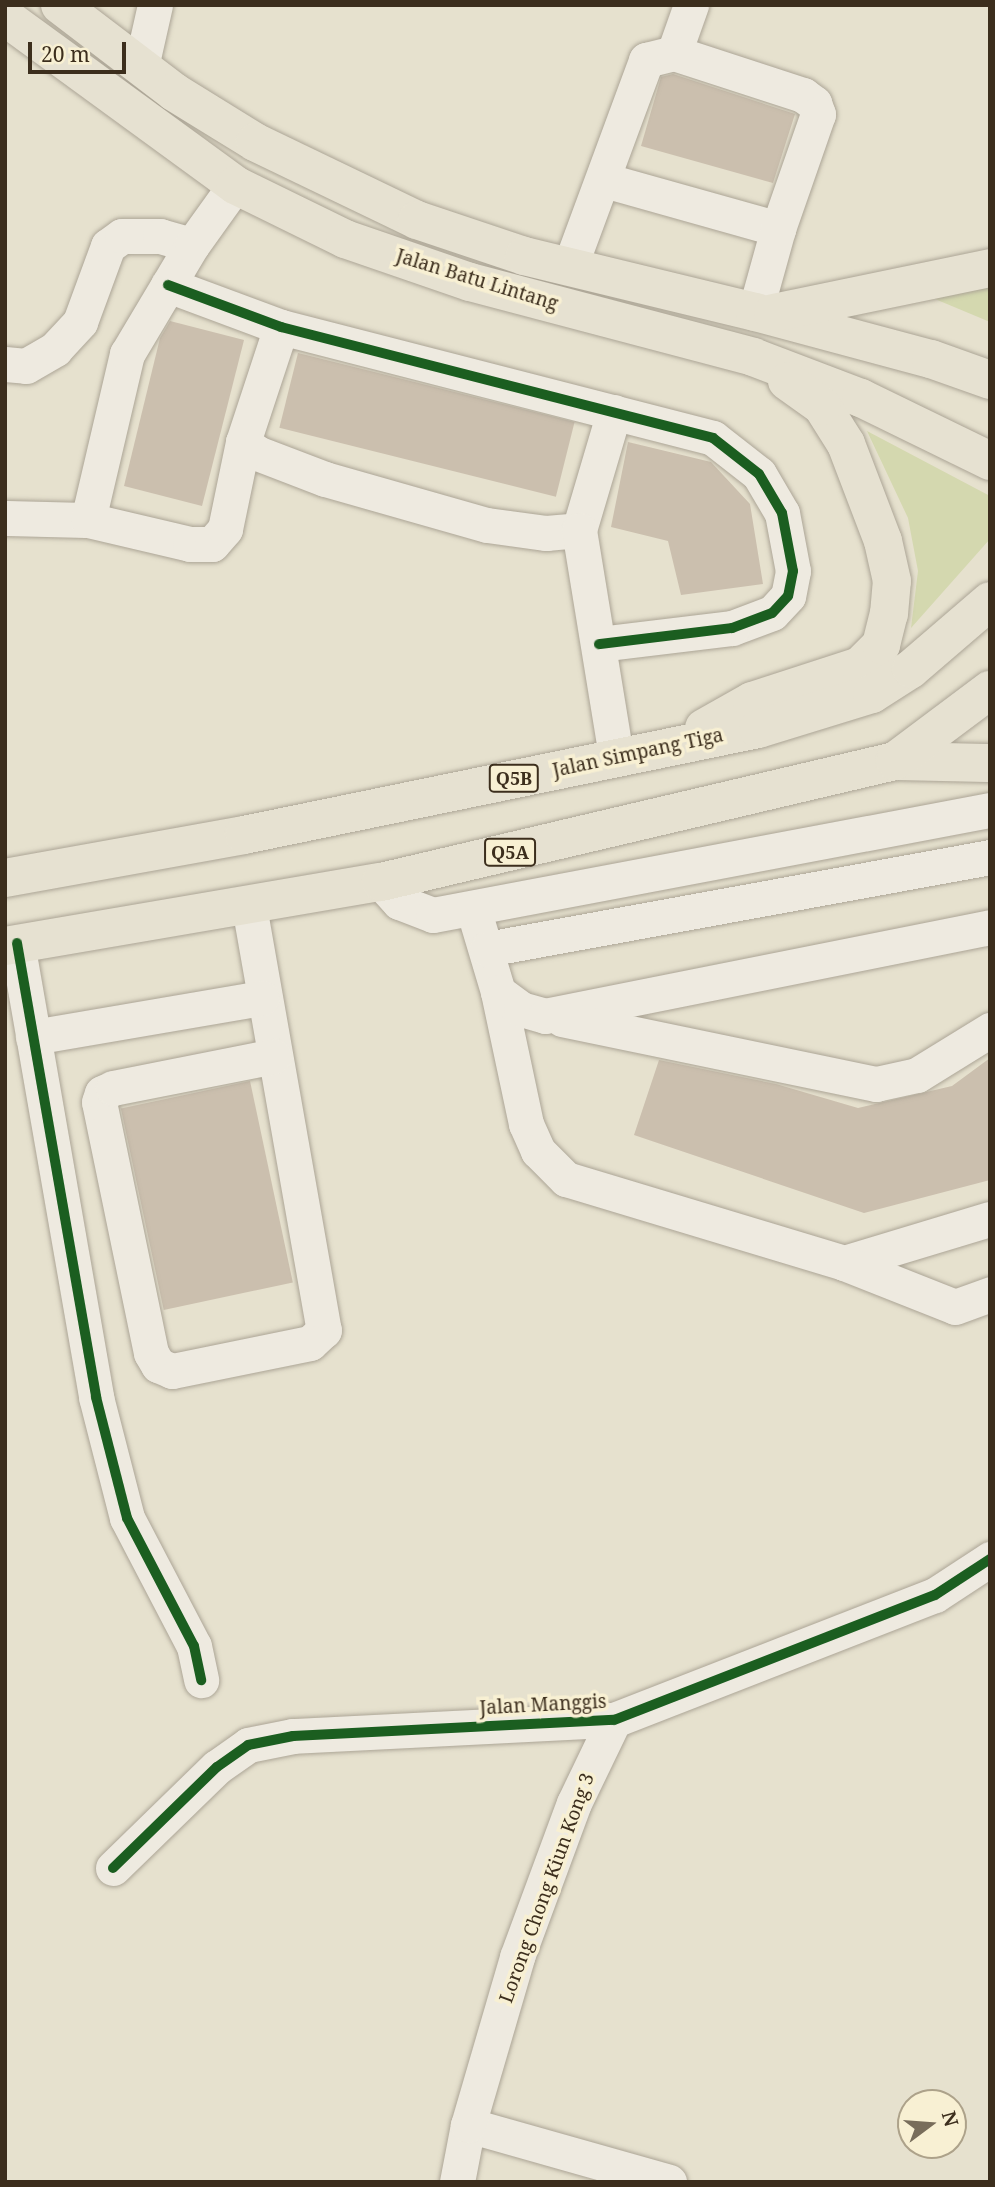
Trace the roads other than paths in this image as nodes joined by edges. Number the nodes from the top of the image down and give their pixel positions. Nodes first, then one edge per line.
1 (60, 5) edge
2 (155, 5) edge
3 (691, 5) edge
4 (5, 17) edge
5 (674, 53) junction
6 (141, 67) junction
7 (604, 180) junction
8 (235, 185) junction
9 (778, 229) junction
10 (192, 246) junction
11 (570, 266) junction
12 (990, 268) edge
13 (167, 285) junction
14 (760, 313) junction
15 (281, 327) junction
16 (752, 357) junction
17 (5, 364) edge
18 (990, 380) edge
19 (614, 412) junction
20 (243, 442) junction
21 (990, 461) edge
22 (5, 518) edge
23 (88, 520) junction
24 (579, 530) junction
25 (990, 601) edge
26 (599, 644) junction
27 (990, 690) edge
28 (674, 745) junction
29 (616, 757) junction
30 (895, 761) junction
31 (990, 762) edge
32 (990, 810) edge
33 (521, 849) junction
34 (990, 858) edge
35 (5, 878) edge
36 (381, 882) junction
37 (532, 896) junction
38 (249, 906) junction
39 (473, 908) junction
40 (990, 927) edge
41 (543, 939) junction
42 (11, 944) edge
43 (487, 950) junction
44 (498, 992) junction
45 (262, 998) junction
46 (545, 1016) junction
47 (990, 1030) edge
48 (33, 1037) junction
49 (274, 1056) junction
50 (990, 1219) edge
51 (844, 1263) junction
52 (990, 1294) edge
53 (990, 1559) edge
54 (201, 1680) dead end
55 (614, 1720) junction
56 (113, 1868) dead end
57 (468, 2125) junction
58 (457, 2182) edge
59 (669, 2182) edge

1 - 6 main road, Jalan Batu Lintang
2 - 6 street
3 - 5 street
4 - 8 main road, Jalan Batu Lintang
5 - 7 street
5 - 9 street
6 - 11 main road, Jalan Batu Lintang
7 - 9 street
7 - 11 street
8 - 10 street
8 - 16 main road, Jalan Batu Lintang
9 - 14 street
10 - 13 street
10 - 17 street
11 - 14 main road, Jalan Batu Lintang
12 - 14 main road
13 - 15 street
13 - 23 street
14 - 18 main road, Jalan Batu Lintang
15 - 19 street
15 - 20 street
16 - 21 main road, Jalan Batu Lintang
16 - 28 main road
19 - 24 street
19 - 26 street
20 - 23 street
20 - 24 street
22 - 23 street
24 - 26 street
25 - 28 main road, Jalan Simpang Tiga / Q5B
26 - 29 street
27 - 30 main road, Q5A
28 - 29 main road, Jalan Simpang Tiga / Q5B
29 - 35 main road, Jalan Simpang Tiga / Q5B
30 - 31 main road
30 - 33 main road, Q5A
32 - 37 street
33 - 36 main road, Q5A
33 - 37 street
34 - 41 street
36 - 38 main road, Q5A
36 - 39 street
37 - 39 street
37 - 41 street
38 - 42 main road, Q5A
38 - 45 street
39 - 43 street
40 - 46 street
41 - 43 street
42 - 48 street
43 - 44 street
44 - 46 street
44 - 51 street
45 - 48 street
45 - 49 street
46 - 47 street
48 - 54 street
49 - 49 street
50 - 51 street
51 - 52 street
53 - 55 street, Jalan Manggis
55 - 56 street, Jalan Manggis
55 - 57 street, Lorong Chong Kiun Kong 3
57 - 58 street, Lorong Chong Kiun Kong 3
57 - 59 street

